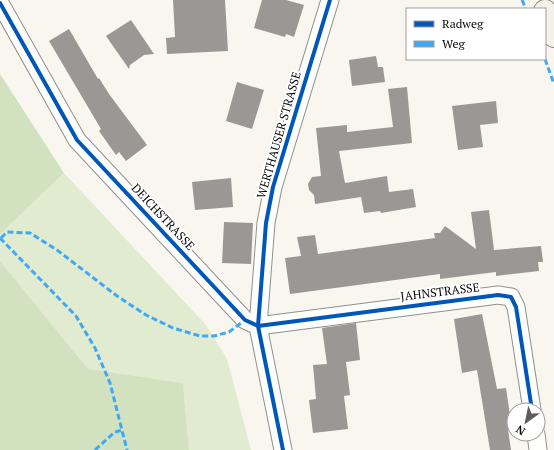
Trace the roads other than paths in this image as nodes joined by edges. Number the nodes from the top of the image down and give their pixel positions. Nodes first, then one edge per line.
1 (330, 0) edge
2 (0, 3) edge
3 (546, 13) edge
4 (554, 36) edge
5 (258, 326) junction
6 (531, 402) edge
7 (283, 450) edge

1 - 5 street, WERTHAUSER STRASSE
2 - 5 street, DEICHSTRASSE
3 - 4 main road
5 - 6 street, JAHNSTRASSE
5 - 7 street

